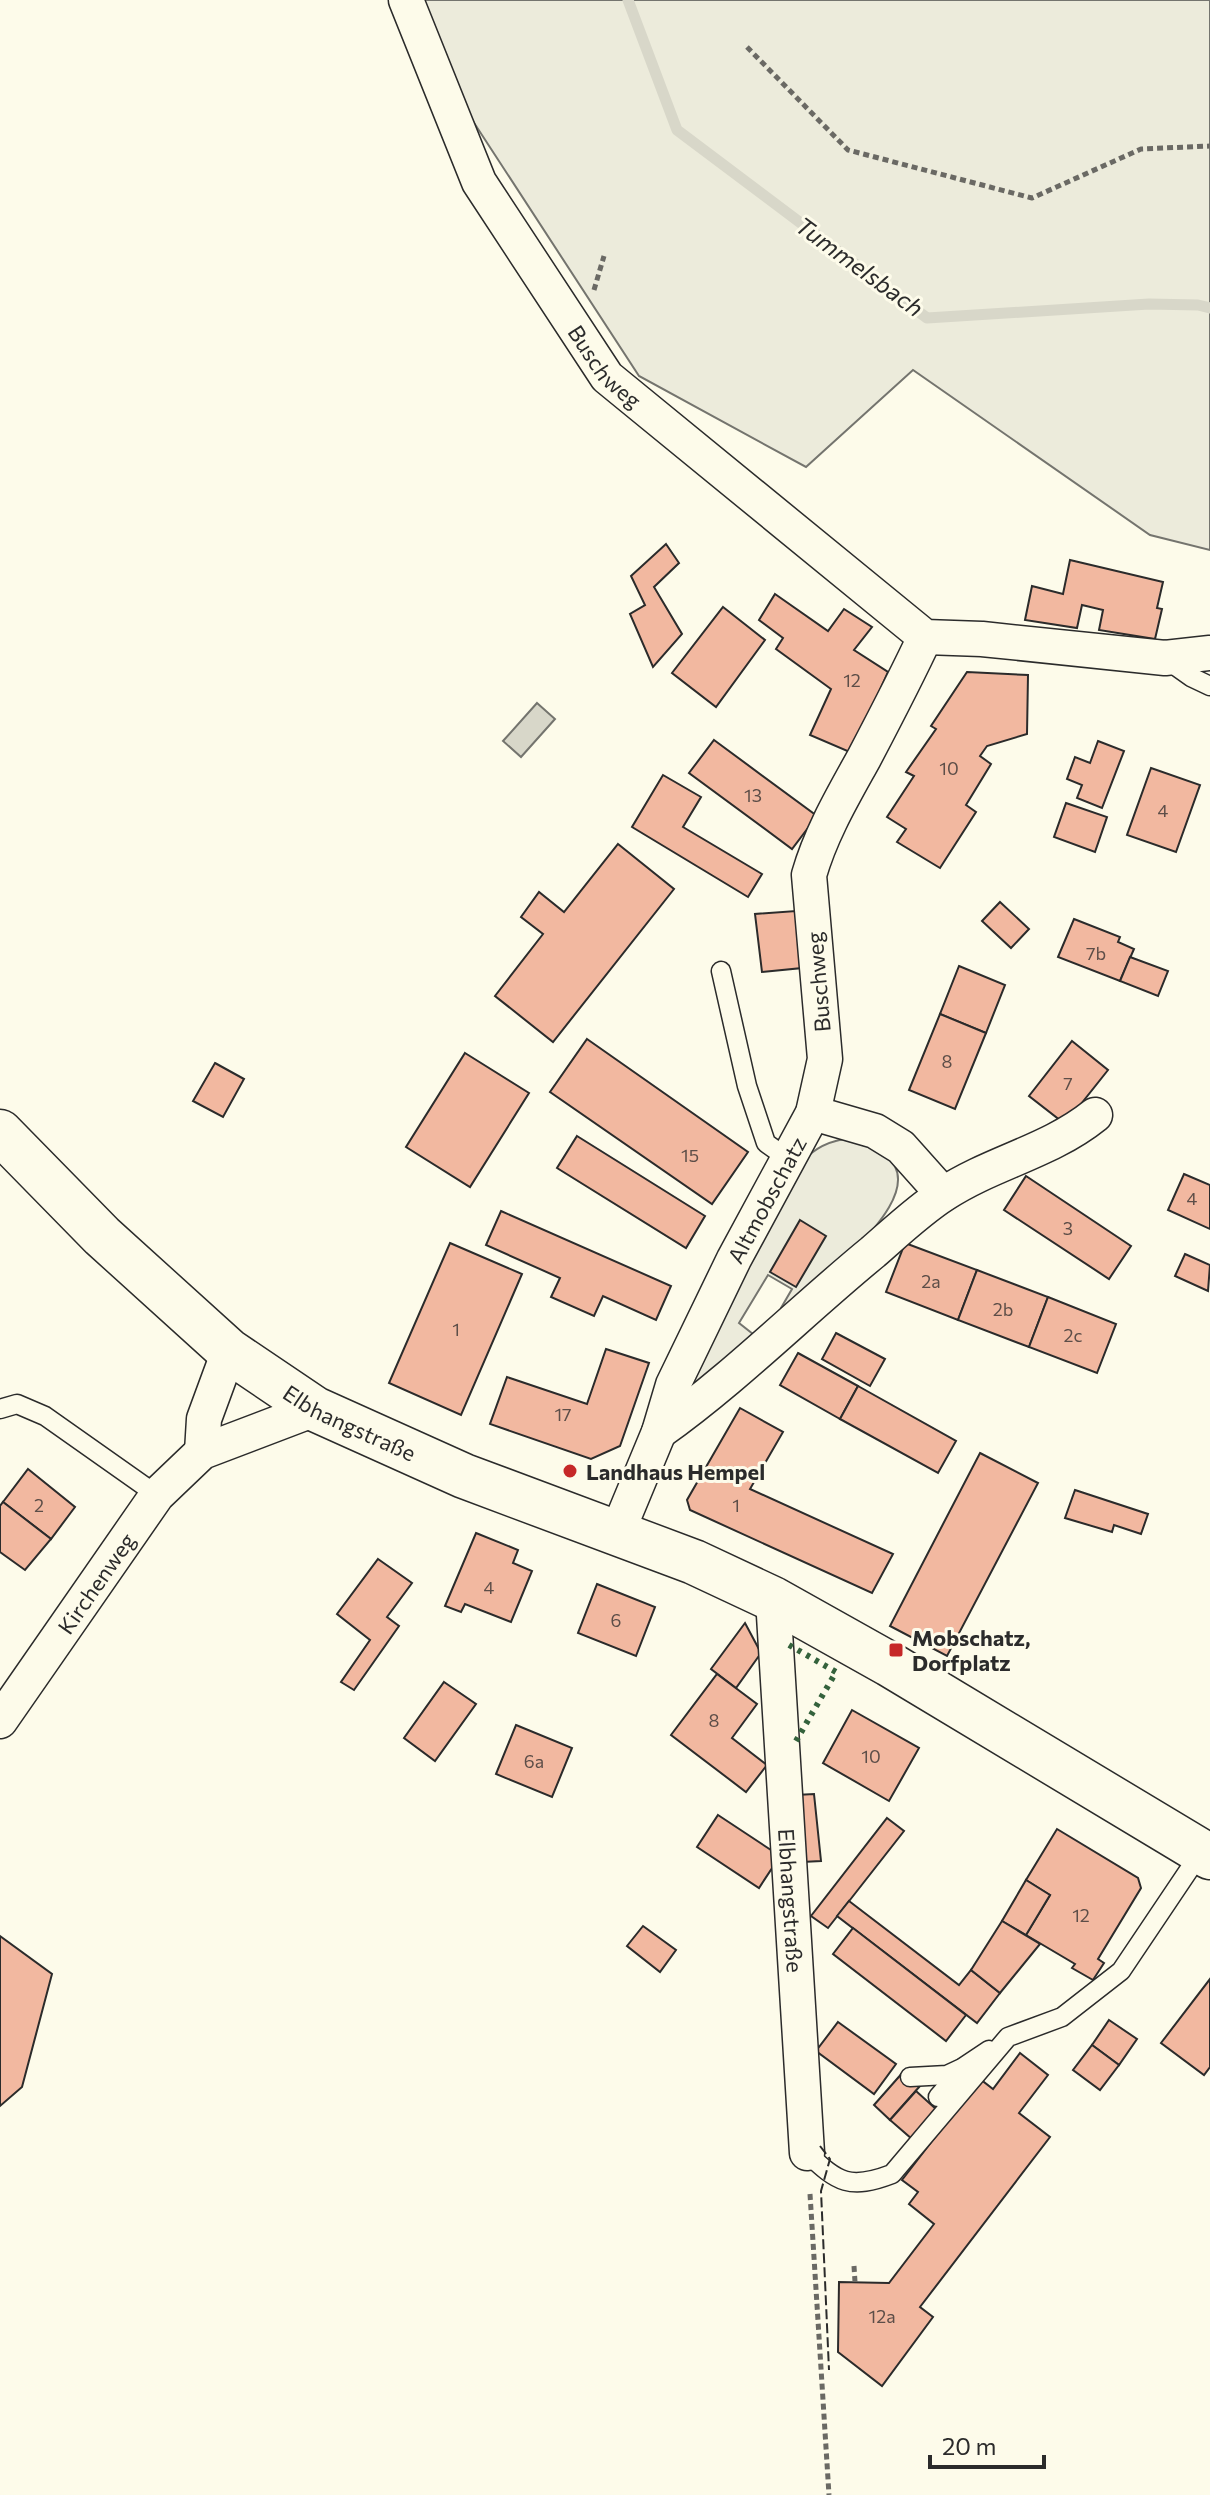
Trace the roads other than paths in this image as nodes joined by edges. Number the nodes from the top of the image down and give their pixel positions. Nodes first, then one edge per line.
1 (406, 0) edge
2 (925, 637) junction
3 (1210, 653) edge
4 (1165, 658) junction
5 (1210, 686) edge
6 (721, 971) dead end
7 (813, 1113) junction
8 (1095, 1115) dead end
9 (0, 1132) edge
10 (787, 1158) junction
11 (943, 1194) junction
12 (229, 1351) junction
13 (0, 1409) edge
14 (315, 1409) junction
15 (659, 1432) junction
16 (202, 1452) junction
17 (157, 1495) junction
18 (617, 1533) junction
19 (773, 1599) junction
20 (0, 1721) edge
21 (1206, 1855) edge
22 (1008, 2037) junction
23 (965, 2066) junction
24 (910, 2077) dead end
25 (938, 2097) dead end
26 (807, 2153) joint

1 - 2 street, Buschweg
2 - 4 street
2 - 7 street, Buschweg
3 - 4 street
4 - 5 lane
6 - 10 lane
7 - 10 street, Altmobschatz
7 - 11 street, Altmobschatz
8 - 11 street
9 - 12 street, Elbhangstraße
10 - 15 street, Altmobschatz
11 - 15 street
12 - 14 street, Elbhangstraße
12 - 16 street
13 - 17 lane
14 - 16 street, Kirchenweg
14 - 18 street, Elbhangstraße
15 - 18 street, Altmobschatz
16 - 17 street, Kirchenweg
17 - 20 street, Kirchenweg
18 - 19 street, Elbhangstraße
19 - 21 street, Elbhangstraße
19 - 26 street, Elbhangstraße
21 - 22 lane
22 - 23 lane
22 - 26 lane
23 - 24 lane
23 - 25 lane

